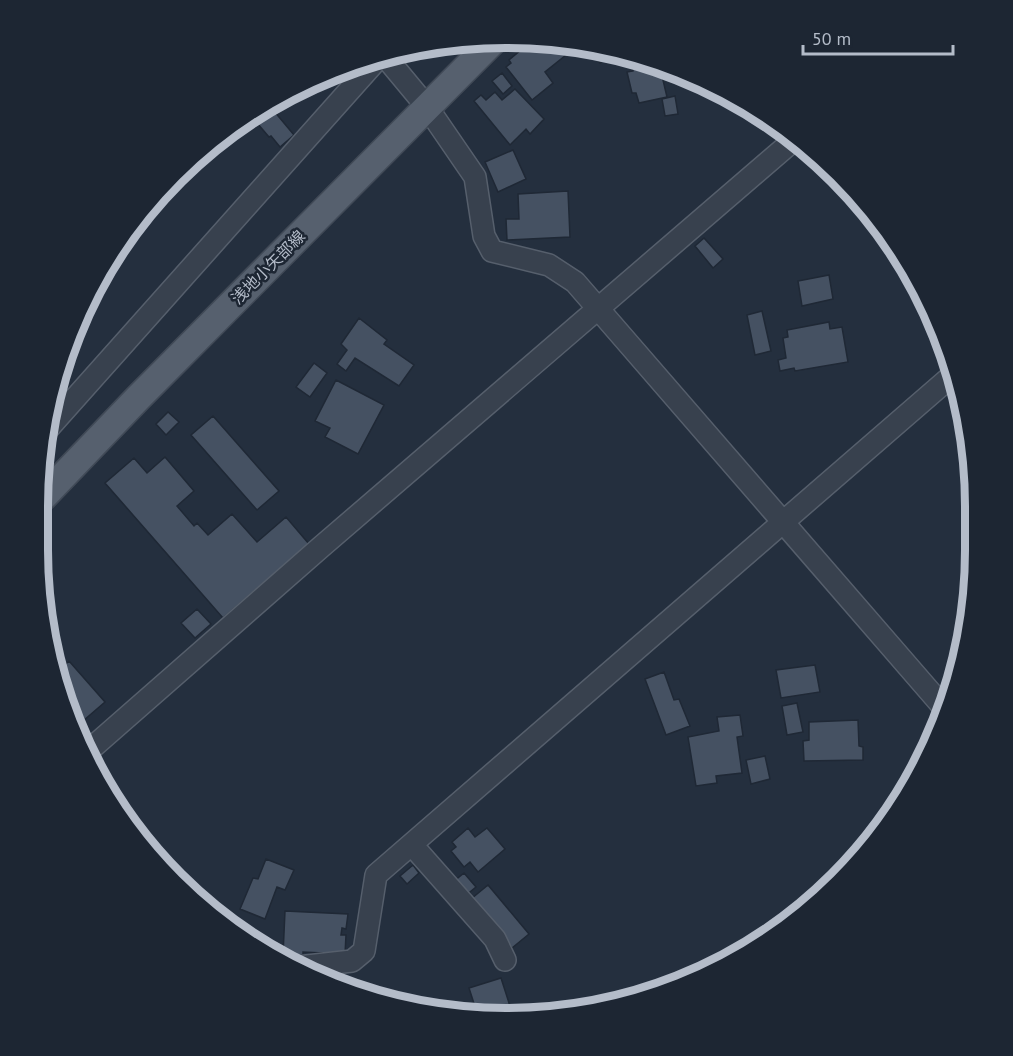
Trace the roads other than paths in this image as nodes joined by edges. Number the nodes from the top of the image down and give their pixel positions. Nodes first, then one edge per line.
1 (485, 49) edge
2 (389, 64) edge
3 (369, 69) edge
4 (427, 107) junction
5 (788, 145) edge
6 (598, 309) junction
7 (947, 380) edge
8 (57, 419) edge
9 (49, 491) edge
10 (782, 521) junction
11 (939, 702) edge
12 (93, 747) edge
13 (412, 845) junction
14 (505, 960) dead end
15 (314, 965) edge

1 - 4 main road, 浅地小矢部線
2 - 4 street
3 - 8 street
4 - 6 street
4 - 9 main road, 浅地小矢部線
5 - 6 street
6 - 10 street
6 - 12 street
7 - 10 street
10 - 11 street
10 - 13 street
13 - 14 street
13 - 15 street

